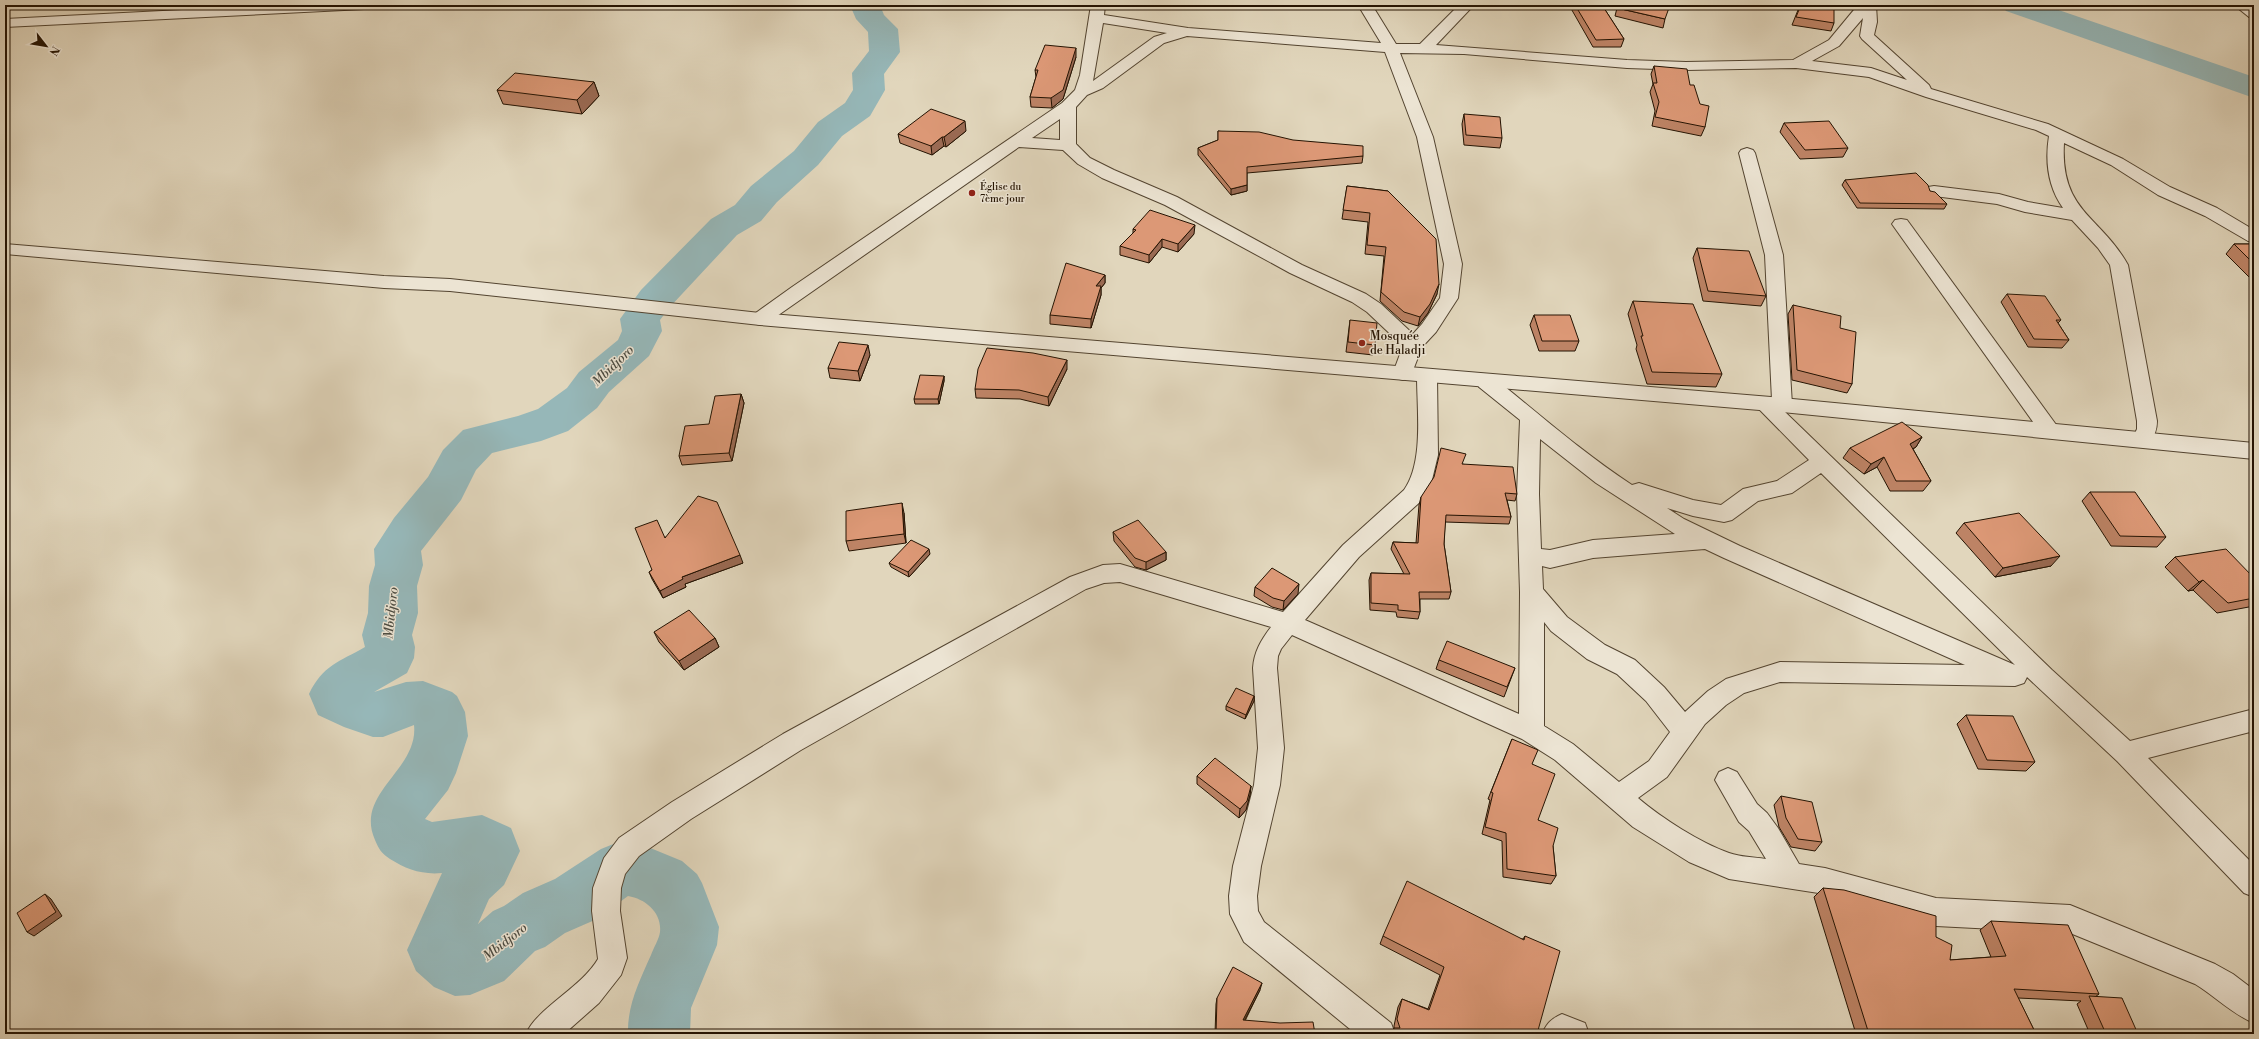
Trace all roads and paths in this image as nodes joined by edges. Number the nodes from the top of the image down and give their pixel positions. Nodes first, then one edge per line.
1 (364, 5) edge
2 (1365, 5) edge
3 (1467, 5) edge
4 (1866, 5) edge
5 (1869, 5) edge
6 (2241, 5) edge
7 (1097, 12) edge
8 (2254, 14) edge
9 (5, 23) edge
10 (1188, 32) junction
11 (1391, 48) junction
12 (1425, 48) junction
13 (1796, 64) junction
14 (1082, 92) junction
15 (1931, 94) junction
16 (1068, 106) junction
17 (2057, 134) junction
18 (1015, 142) junction
19 (1068, 145) junction
20 (1747, 153) dead end
21 (1934, 192) edge
22 (2078, 216) junction
23 (1901, 224) dead end
24 (2254, 237) edge
25 (5, 249) edge
26 (760, 319) junction
27 (1414, 345) junction
28 (1403, 373) junction
29 (1427, 376) junction
30 (1486, 382) junction
31 (1773, 405) junction
32 (1530, 417) junction
33 (2050, 431) junction
34 (2142, 440) junction
35 (2254, 451) edge
36 (1824, 462) junction
37 (1604, 477) junction
38 (1706, 540) junction
39 (1530, 556) junction
40 (1532, 592) junction
41 (1288, 623) junction
42 (2015, 676) junction
43 (2043, 677) junction
44 (2254, 720) edge
45 (1531, 731) junction
46 (1685, 731) junction
47 (2126, 753) junction
48 (1728, 780) dead end
49 (1618, 798) junction
50 (1790, 875) junction
51 (2254, 884) edge
52 (2254, 1008) edge
53 (541, 1034) edge
54 (1380, 1034) edge
55 (1557, 1034) edge
56 (1574, 1034) edge

1 - 9 street
2 - 11 street
3 - 12 street
4 - 13 street
5 - 15 street
6 - 8 street
7 - 10 street
7 - 14 street
10 - 11 street
10 - 14 street
11 - 12 street
11 - 27 street
12 - 13 street
13 - 15 street
14 - 16 street
15 - 17 street
16 - 18 street
16 - 19 street
17 - 22 street
17 - 24 street
18 - 19 street
18 - 26 street
19 - 27 street
20 - 31 street
21 - 22 street
22 - 34 street
23 - 33 street
25 - 26 street
26 - 28 street
27 - 28 street
28 - 29 street
29 - 30 street
29 - 41 street
30 - 31 street
30 - 32 street
31 - 33 street
31 - 36 street
32 - 37 street
32 - 39 street
33 - 34 street
34 - 35 street
36 - 37 street
36 - 43 street
37 - 38 street
38 - 39 street
38 - 42 street
39 - 40 street
40 - 45 street
40 - 46 street
41 - 45 street
41 - 53 street
41 - 54 street
42 - 43 street
42 - 46 street
43 - 47 street
44 - 47 street
45 - 49 street
46 - 49 street
47 - 51 street
48 - 50 street
49 - 50 street
50 - 52 street
55 - 56 street

